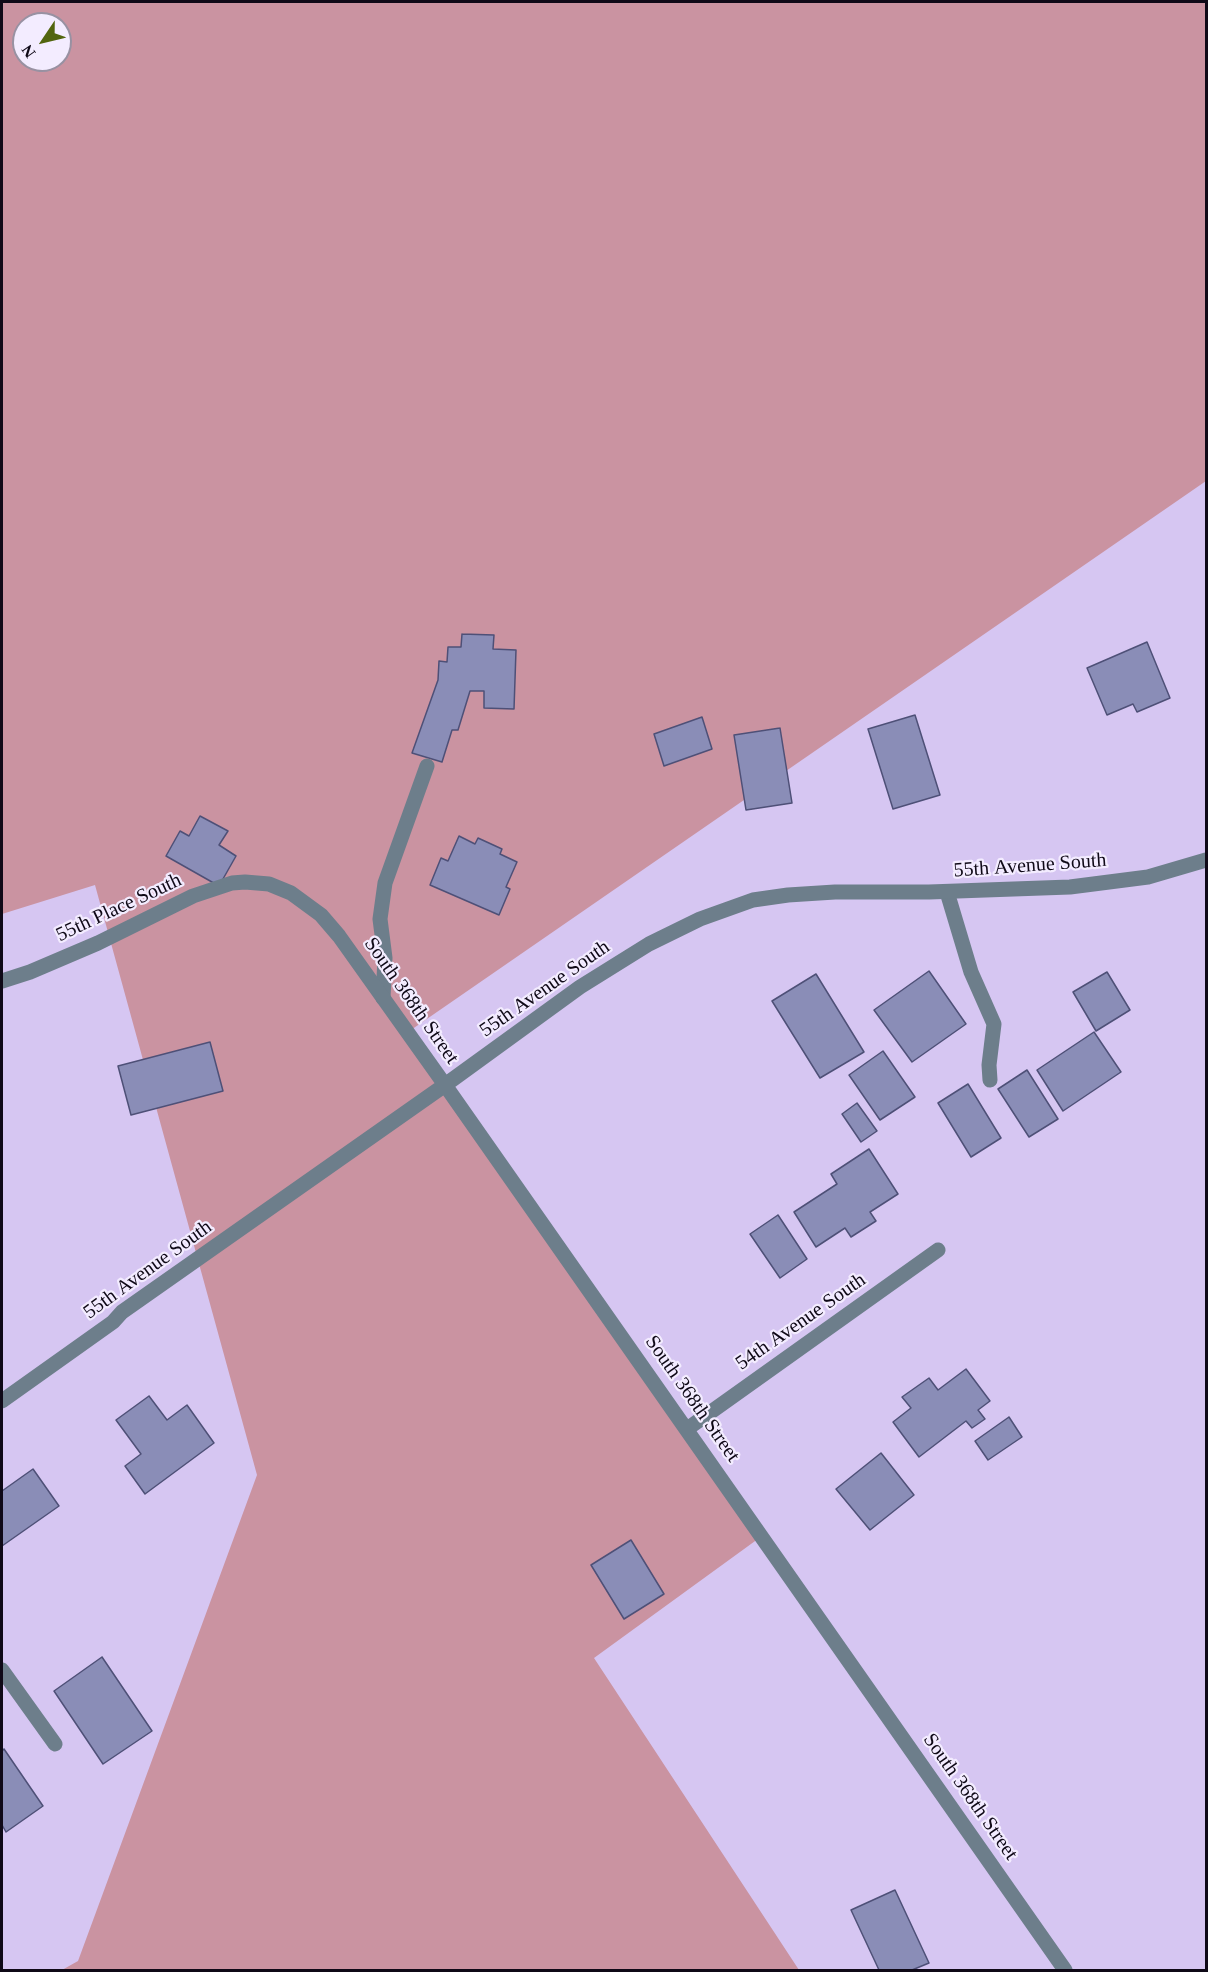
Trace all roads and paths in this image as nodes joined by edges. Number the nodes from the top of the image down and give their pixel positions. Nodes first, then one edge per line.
1 (426, 766) dead end
2 (1206, 860) edge
3 (257, 883) joint
4 (947, 892) junction
5 (2, 981) edge
6 (383, 998) junction
7 (990, 1080) dead end
8 (446, 1085) junction
9 (938, 1250) dead end
10 (2, 1401) edge
11 (687, 1429) junction
12 (2, 1670) edge
13 (54, 1744) dead end
14 (1065, 1971) edge

1 - 6 street
2 - 4 street, 55th Avenue South
3 - 5 street, 55th Place South
3 - 6 street, South 368th Street
4 - 7 street
4 - 8 street, 55th Avenue South
6 - 8 street, South 368th Street
8 - 10 street, 55th Avenue South
8 - 11 street, South 368th Street
9 - 11 street, 54th Avenue South
11 - 14 street, South 368th Street
12 - 13 street

